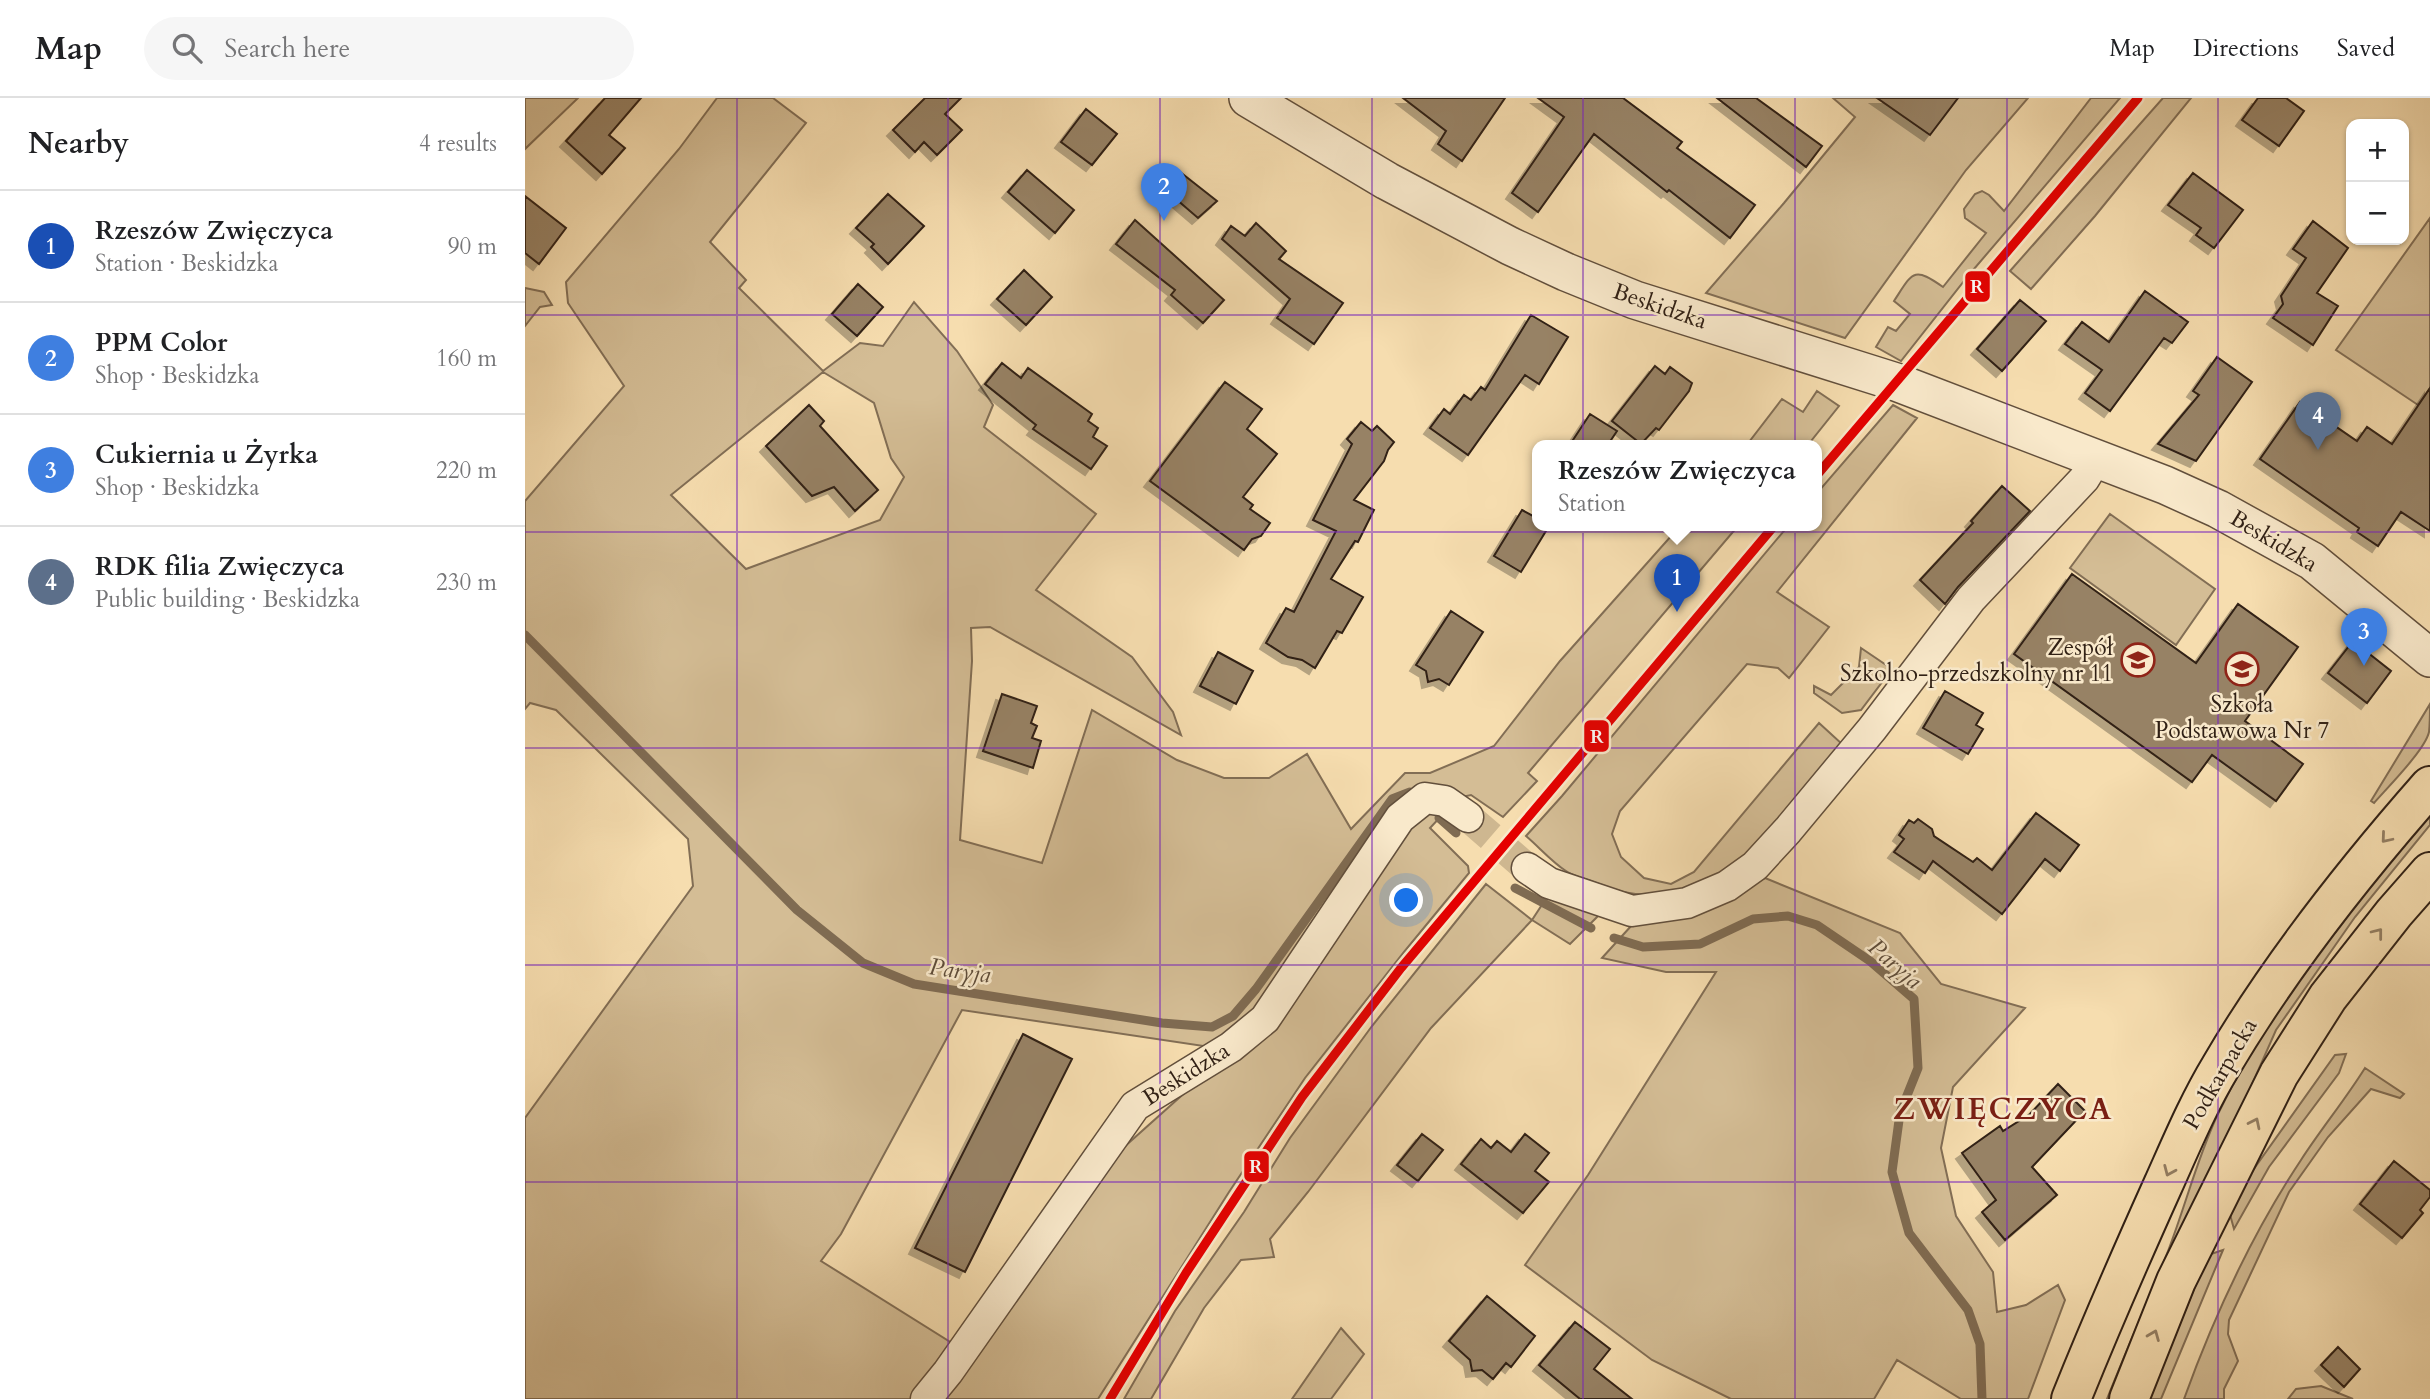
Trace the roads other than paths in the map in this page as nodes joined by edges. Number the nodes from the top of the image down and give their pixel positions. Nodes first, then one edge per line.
1 (1248, 98) edge
2 (2097, 458) junction
3 (2430, 658) edge
4 (2430, 786) edge
5 (1468, 817) tunnel mouth
6 (1527, 868) tunnel mouth
7 (2430, 872) edge
8 (2099, 1327) junction
9 (926, 1399) edge
10 (2071, 1399) edge
11 (2099, 1399) edge
12 (2129, 1399) edge

1 - 2 street, Beskidzka
2 - 3 street, Beskidzka
2 - 6 street
4 -> 8 highway, Podkarpacka
5 - 9 street, Beskidzka
12 -> 7 highway
8 - 10 highway, Podkarpacka
8 - 11 highway

